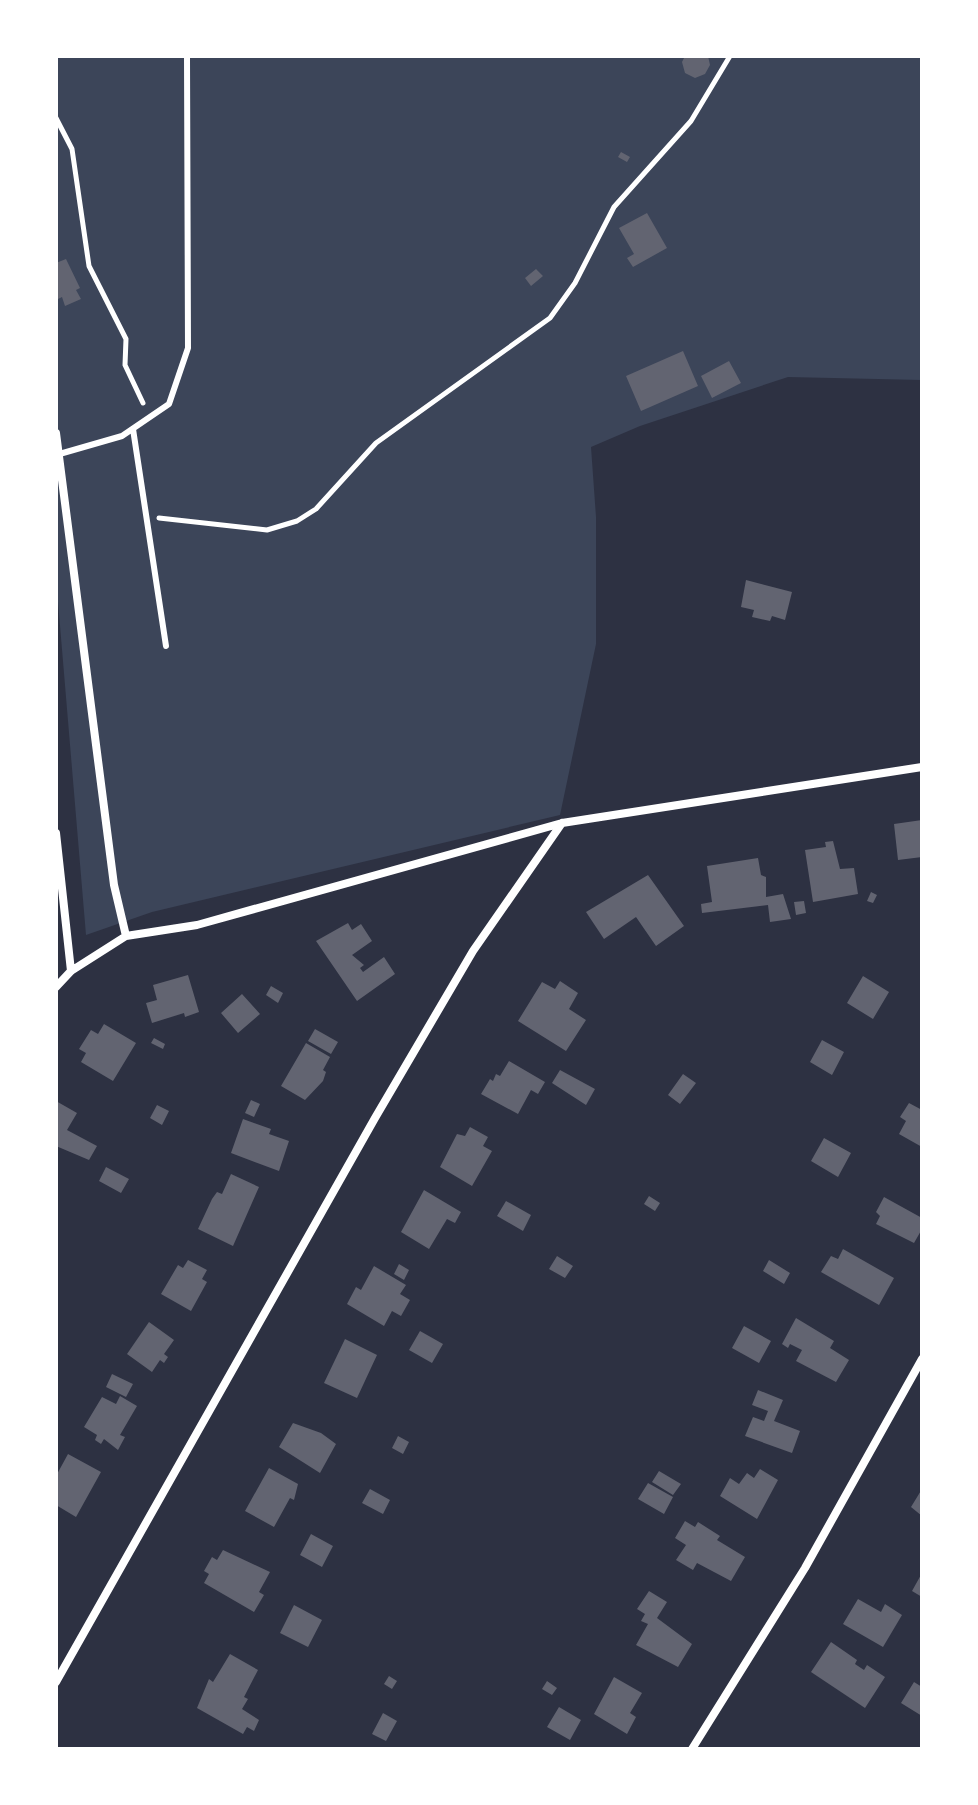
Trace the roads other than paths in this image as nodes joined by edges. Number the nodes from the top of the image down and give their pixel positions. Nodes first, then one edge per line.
1 (187, 56) edge
2 (133, 429) junction
3 (56, 433) edge
4 (59, 455) edge
5 (166, 646) dead end
6 (922, 767) edge
7 (562, 823) junction
8 (56, 833) edge
9 (126, 936) junction
10 (71, 971) junction
11 (56, 987) edge
12 (922, 1359) edge
13 (56, 1682) edge
14 (692, 1749) edge

1 - 2 lane
2 - 4 lane
2 - 5 lane
3 - 4 street
4 - 9 street
6 - 7 street
7 - 9 street
7 - 13 street
8 - 10 street
9 - 10 street
10 - 11 street
12 - 14 street

